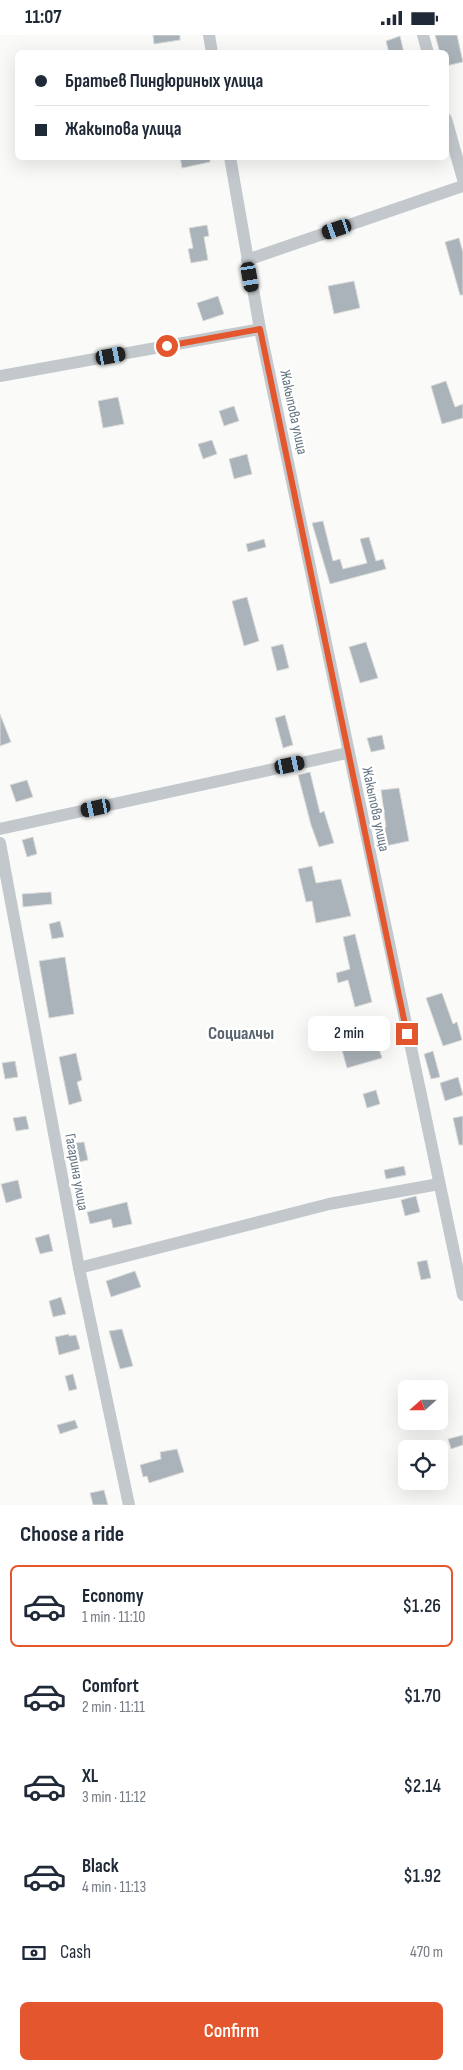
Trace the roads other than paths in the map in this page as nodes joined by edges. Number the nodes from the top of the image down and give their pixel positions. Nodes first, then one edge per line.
1 (209, 35) edge
2 (423, 35) edge
3 (212, 50) edge
4 (427, 50) edge
5 (449, 130) edge
6 (230, 160) edge
7 (463, 179) edge
8 (463, 186) edge
9 (247, 260) junction
10 (260, 329) junction
11 (0, 377) edge
12 (347, 753) junction
13 (0, 829) edge
14 (0, 843) edge
15 (439, 1184) junction
16 (79, 1268) junction
17 (463, 1295) edge
18 (129, 1505) edge

1 - 3 street
2 - 4 street
5 - 7 street
6 - 9 street, Жакыпова улица
8 - 9 street
9 - 10 street, Жакыпова улица
10 - 11 street
10 - 12 street, Жакыпова улица
12 - 13 street
12 - 15 street, Жакыпова улица
14 - 16 street, Гагарина улица
15 - 16 street
15 - 17 street, Жакыпова улица
16 - 18 street, Гагарина улица

